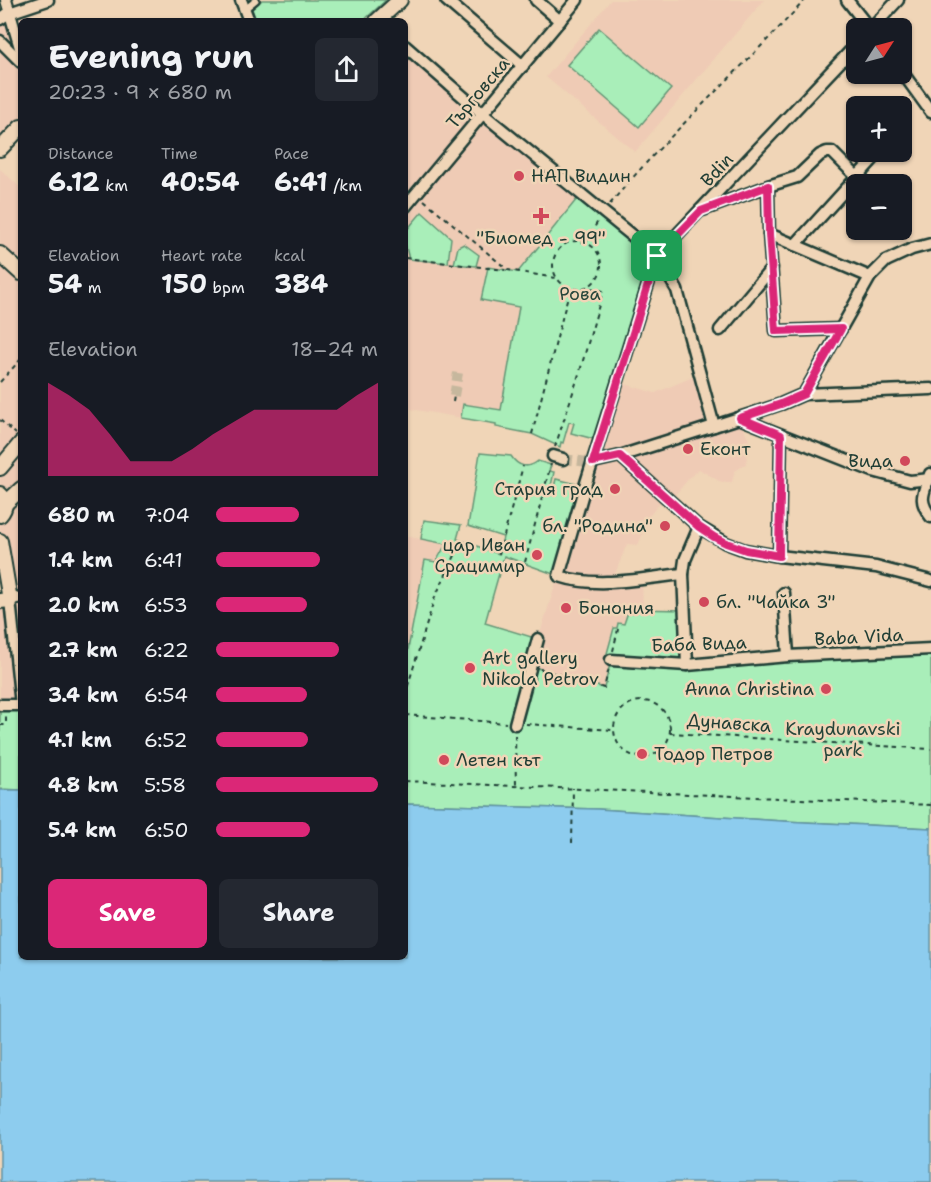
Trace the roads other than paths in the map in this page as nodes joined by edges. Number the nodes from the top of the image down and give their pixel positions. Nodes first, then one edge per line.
1 (6, 0) edge
2 (48, 0) edge
3 (256, 0) edge
4 (400, 0) edge
5 (446, 0) edge
6 (536, 0) edge
7 (577, 0) edge
8 (847, 0) edge
9 (898, 0) edge
10 (243, 5) edge
11 (5, 16) edge
12 (381, 18) edge
13 (862, 18) edge
14 (881, 18) edge
15 (560, 21) junction
16 (18, 35) edge
17 (0, 41) edge
18 (408, 48) edge
19 (846, 56) edge
20 (18, 59) edge
21 (523, 66) junction
22 (911, 84) edge
23 (931, 112) edge
24 (483, 114) junction
25 (18, 130) edge
26 (0, 149) edge
27 (871, 162) edge
28 (854, 174) edge
29 (860, 174) edge
30 (768, 186) junction
31 (846, 189) edge
32 (408, 203) edge
33 (701, 211) junction
34 (769, 234) junction
35 (931, 244) edge
36 (795, 245) junction
37 (0, 254) edge
38 (657, 256) junction
39 (772, 268) junction
40 (18, 270) edge
41 (870, 277) junction
42 (841, 329) junction
43 (720, 330) dead end
44 (931, 389) edge
45 (804, 394) junction
46 (740, 418) junction
47 (714, 426) junction
48 (781, 435) junction
49 (18, 447) edge
50 (620, 456) junction
51 (591, 462) junction
52 (0, 468) edge
53 (930, 477) edge
54 (18, 491) edge
55 (2, 504) edge
56 (931, 517) edge
57 (699, 527) junction
58 (0, 541) edge
59 (779, 556) junction
60 (683, 574) junction
61 (931, 581) edge
62 (784, 593) dead end
63 (10, 599) edge
64 (538, 639) dead end
65 (931, 649) edge
66 (788, 656) junction
67 (611, 660) road end
68 (687, 665) junction
69 (18, 676) edge
70 (515, 724) road end

1 - 11 street
2 - 11 street
3 - 10 lane
4 - 12 street
5 - 21 street
6 - 15 street
7 - 15 street, Търговска
8 - 13 street
9 - 14 street
11 - 16 street
15 - 21 street, Търговска
17 - 20 street
18 - 24 street
19 - 33 street, Bdin
21 - 24 street, Търговска
22 - 23 street
24 - 32 street, Търговска
24 - 38 street
25 - 26 street
27 - 29 street
28 - 30 street
30 - 33 street
30 - 34 street
31 - 36 street
33 - 38 street, Bdin
34 - 36 street
34 - 39 street
35 - 41 street
36 - 41 street
37 - 40 street
38 - 47 street
38 - 51 street, Bdin
39 - 42 street
39 - 43 street
41 - 42 street
42 - 45 street
44 - 45 street
45 - 46 street
46 - 47 street
46 - 48 street
47 - 50 street
48 - 53 street
48 - 59 street
49 - 52 street
50 - 51 street
50 - 57 street
51 - 60 street, Bdin
53 - 56 street
54 - 55 street
57 - 59 street
57 - 60 street
58 - 63 street
59 - 61 street
60 - 68 street
62 - 66 street
63 - 69 street
64 - 70 street
65 - 66 street, Baba Vida
66 - 68 street, Баба Вида
67 - 68 street, Баба Вида

